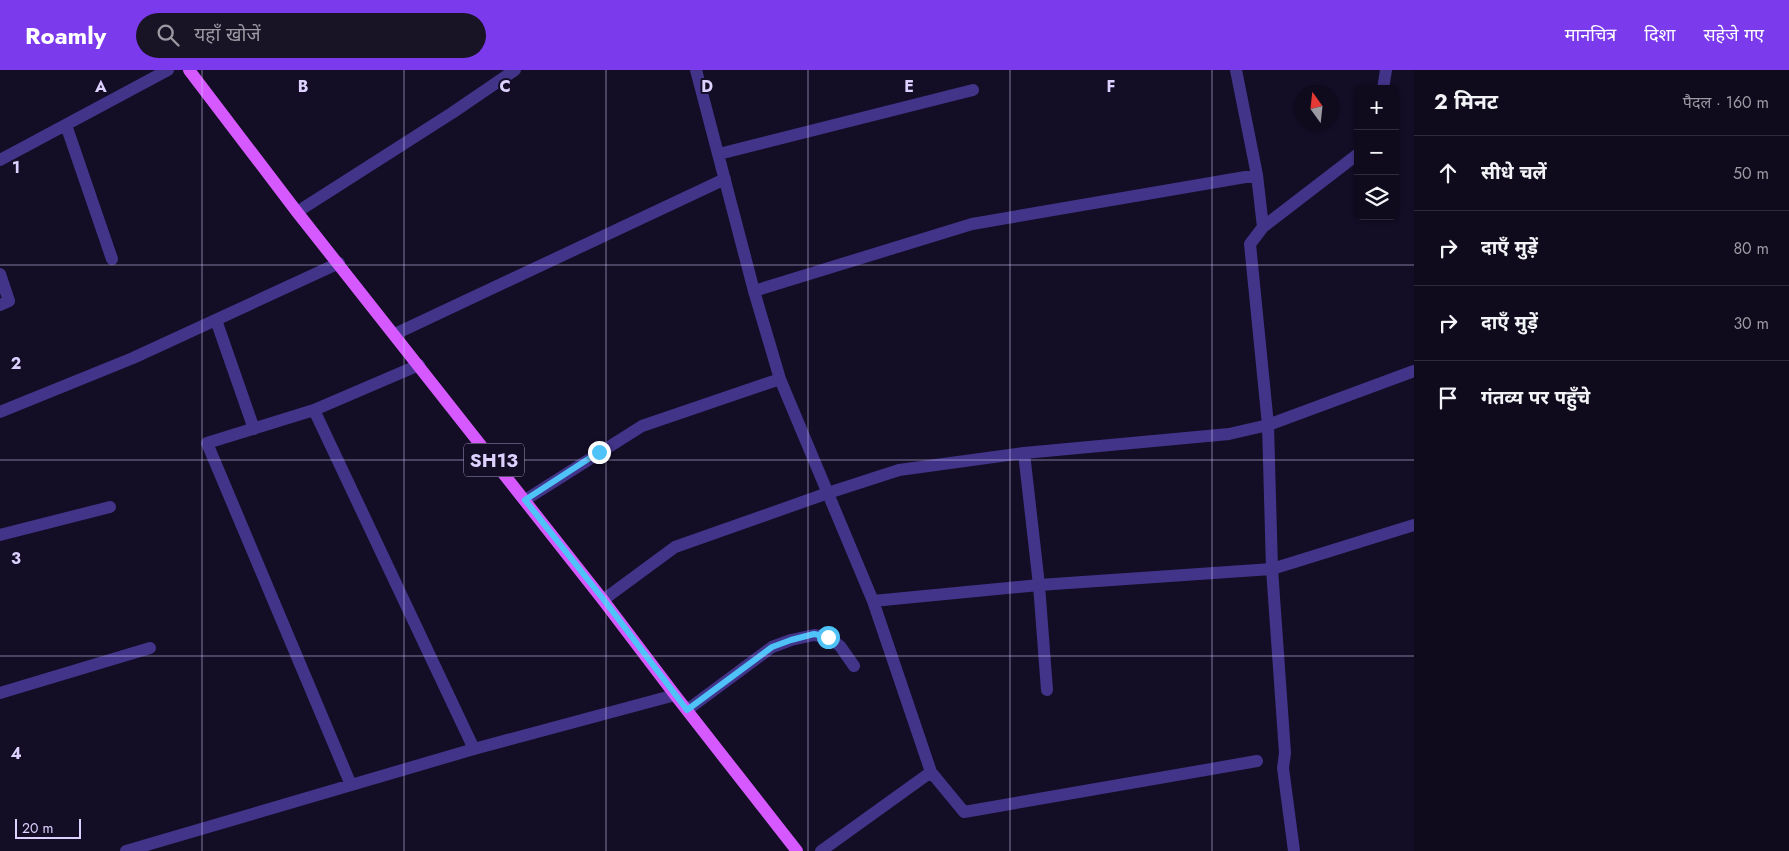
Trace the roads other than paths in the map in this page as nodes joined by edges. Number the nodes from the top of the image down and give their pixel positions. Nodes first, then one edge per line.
1 (168, 70) edge
2 (189, 70) edge
3 (515, 70) edge
4 (696, 70) edge
5 (1236, 70) edge
6 (1386, 70) edge
7 (1384, 85) edge
8 (973, 90) dead end
9 (66, 125) junction
10 (719, 154) junction
11 (1354, 157) edge
12 (0, 160) edge
13 (1257, 174) junction
14 (725, 180) junction
15 (298, 212) junction
16 (1263, 228) junction
17 (112, 259) dead end
18 (339, 263) junction
19 (0, 274) edge
20 (754, 291) junction
21 (0, 305) edge
22 (216, 320) junction
23 (395, 334) junction
24 (419, 365) junction
25 (1414, 371) edge
26 (780, 379) junction
27 (314, 410) junction
28 (0, 412) edge
29 (1268, 425) junction
30 (254, 429) junction
31 (1024, 453) junction
32 (828, 493) junction
33 (525, 500) junction
34 (110, 507) dead end
35 (1414, 525) edge
36 (0, 535) edge
37 (1272, 569) junction
38 (1039, 585) junction
39 (604, 600) junction
40 (873, 601) junction
41 (150, 648) dead end
42 (854, 666) dead end
43 (1047, 690) dead end
44 (0, 693) edge
45 (675, 695) junction
46 (687, 710) junction
47 (474, 749) junction
48 (1258, 761) dead end
49 (931, 772) junction
50 (351, 784) junction
51 (130, 850) edge
52 (797, 851) edge
53 (821, 851) edge
54 (1294, 851) edge

1 - 9 street
2 - 15 main road, SH13
3 - 15 street
4 - 10 street
5 - 13 street
6 - 7 street
8 - 10 street
9 - 12 street
9 - 17 street
10 - 14 street
11 - 16 street
13 - 16 street
13 - 20 street
14 - 20 street
14 - 23 street
15 - 18 main road, SH13
16 - 29 street
18 - 22 street
18 - 23 main road, SH13
19 - 21 street
20 - 26 street
22 - 28 street
22 - 30 street
23 - 24 main road, SH13
24 - 27 street
24 - 33 main road, SH13
25 - 29 street
26 - 32 street
26 - 33 street
27 - 30 street
27 - 47 street
29 - 31 street
29 - 37 street
30 - 50 street
31 - 32 street
31 - 38 street
32 - 39 street
32 - 40 street
33 - 39 main road, SH13
34 - 36 street
35 - 37 street
37 - 38 street
37 - 54 street
38 - 40 street
38 - 43 street
39 - 45 main road, SH13
40 - 49 street
41 - 44 street
42 - 46 street
45 - 46 main road, SH13
45 - 47 street
46 - 52 main road, SH13
47 - 50 street
48 - 49 street
49 - 53 street
50 - 51 street

